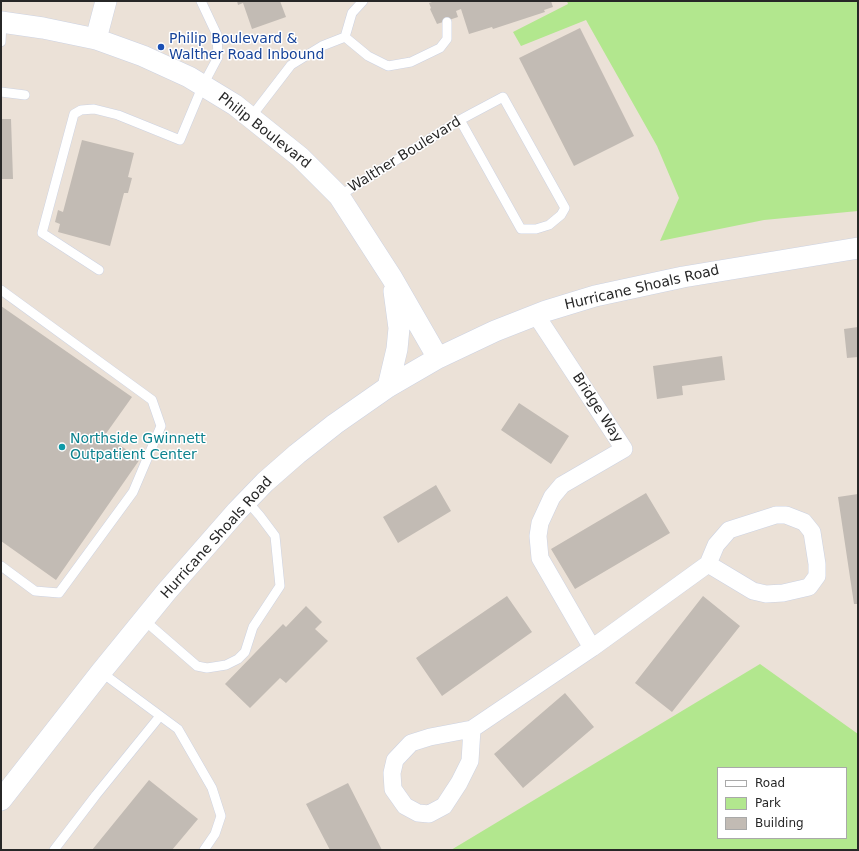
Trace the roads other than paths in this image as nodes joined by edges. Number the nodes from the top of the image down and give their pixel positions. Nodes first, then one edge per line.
1 (106, 1) edge
2 (201, 1) edge
3 (363, 1) edge
4 (447, 22) dead end
5 (1, 29) edge
6 (345, 37) junction
7 (96, 39) junction
8 (203, 85) junction
9 (1, 92) edge
10 (25, 95) dead end
11 (251, 117) junction
12 (460, 120) junction
13 (339, 196) junction
14 (858, 248) edge
15 (99, 270) dead end
16 (392, 278) junction
17 (1, 290) edge
18 (536, 315) junction
19 (438, 358) junction
20 (388, 387) junction
21 (247, 501) junction
22 (708, 564) junction
23 (1, 566) edge
24 (144, 620) junction
25 (592, 648) junction
26 (101, 672) junction
27 (160, 716) junction
28 (472, 729) junction
29 (1, 800) edge
30 (54, 850) edge
31 (204, 850) edge

1 - 7 street
2 - 8 lane
3 - 6 lane
4 - 6 lane
5 - 7 street, Philip Boulevard
6 - 11 lane
7 - 8 street, Philip Boulevard
8 - 11 street, Philip Boulevard
8 - 15 lane
9 - 10 lane
11 - 13 street, Philip Boulevard
12 - 12 lane, Walther Boulevard
12 - 13 lane, Walther Boulevard
13 - 16 street, Philip Boulevard
14 - 18 street, Hurricane Shoals Road
16 - 19 street, Philip Boulevard
16 - 20 street
17 - 23 lane
18 - 19 street, Hurricane Shoals Road
18 - 25 street, Bridge Way
19 - 20 street, Hurricane Shoals Road
20 - 21 street, Hurricane Shoals Road
21 - 24 street, Hurricane Shoals Road
21 - 24 lane
22 - 22 street
22 - 25 street
24 - 26 street, Hurricane Shoals Road
25 - 28 street
26 - 27 lane
26 - 29 street, Hurricane Shoals Road
27 - 30 lane
27 - 31 lane
28 - 28 street

